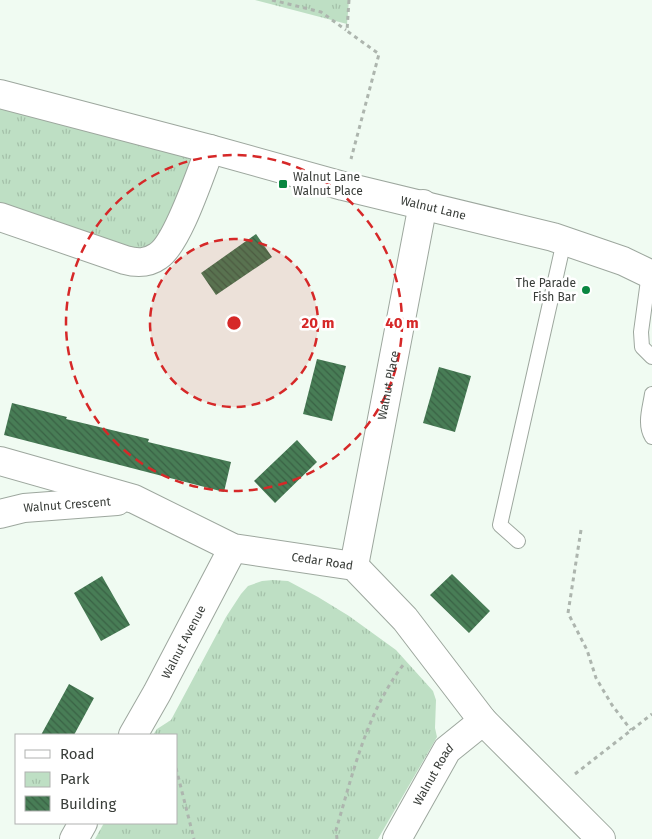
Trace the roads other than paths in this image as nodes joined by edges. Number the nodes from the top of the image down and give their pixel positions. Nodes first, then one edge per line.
1 (0, 94) edge
2 (210, 149) junction
3 (424, 204) junction
4 (0, 217) edge
5 (564, 241) junction
6 (651, 274) edge
7 (652, 357) edge
8 (652, 394) edge
9 (652, 437) edge
10 (0, 461) edge
11 (134, 499) junction
12 (0, 514) edge
13 (518, 541) dead end
14 (233, 548) junction
15 (354, 566) junction
16 (483, 721) junction
17 (134, 734) edge
18 (82, 824) edge
19 (74, 839) edge
20 (397, 839) edge
21 (601, 839) edge

1 - 2 street, Walnut Lane
2 - 3 street, Walnut Lane
2 - 4 street
3 - 5 street, Walnut Lane
3 - 15 street, Walnut Place
5 - 6 street, Walnut Lane
5 - 13 lane
6 - 7 lane
8 - 9 lane
10 - 11 street, Cedar Road
11 - 12 street, Walnut Crescent
11 - 14 street, Cedar Road
14 - 15 street, Cedar Road
14 - 17 street, Walnut Avenue
15 - 16 street, Cedar Road
16 - 20 street, Walnut Road
16 - 21 street, Cedar Road
18 - 19 street

